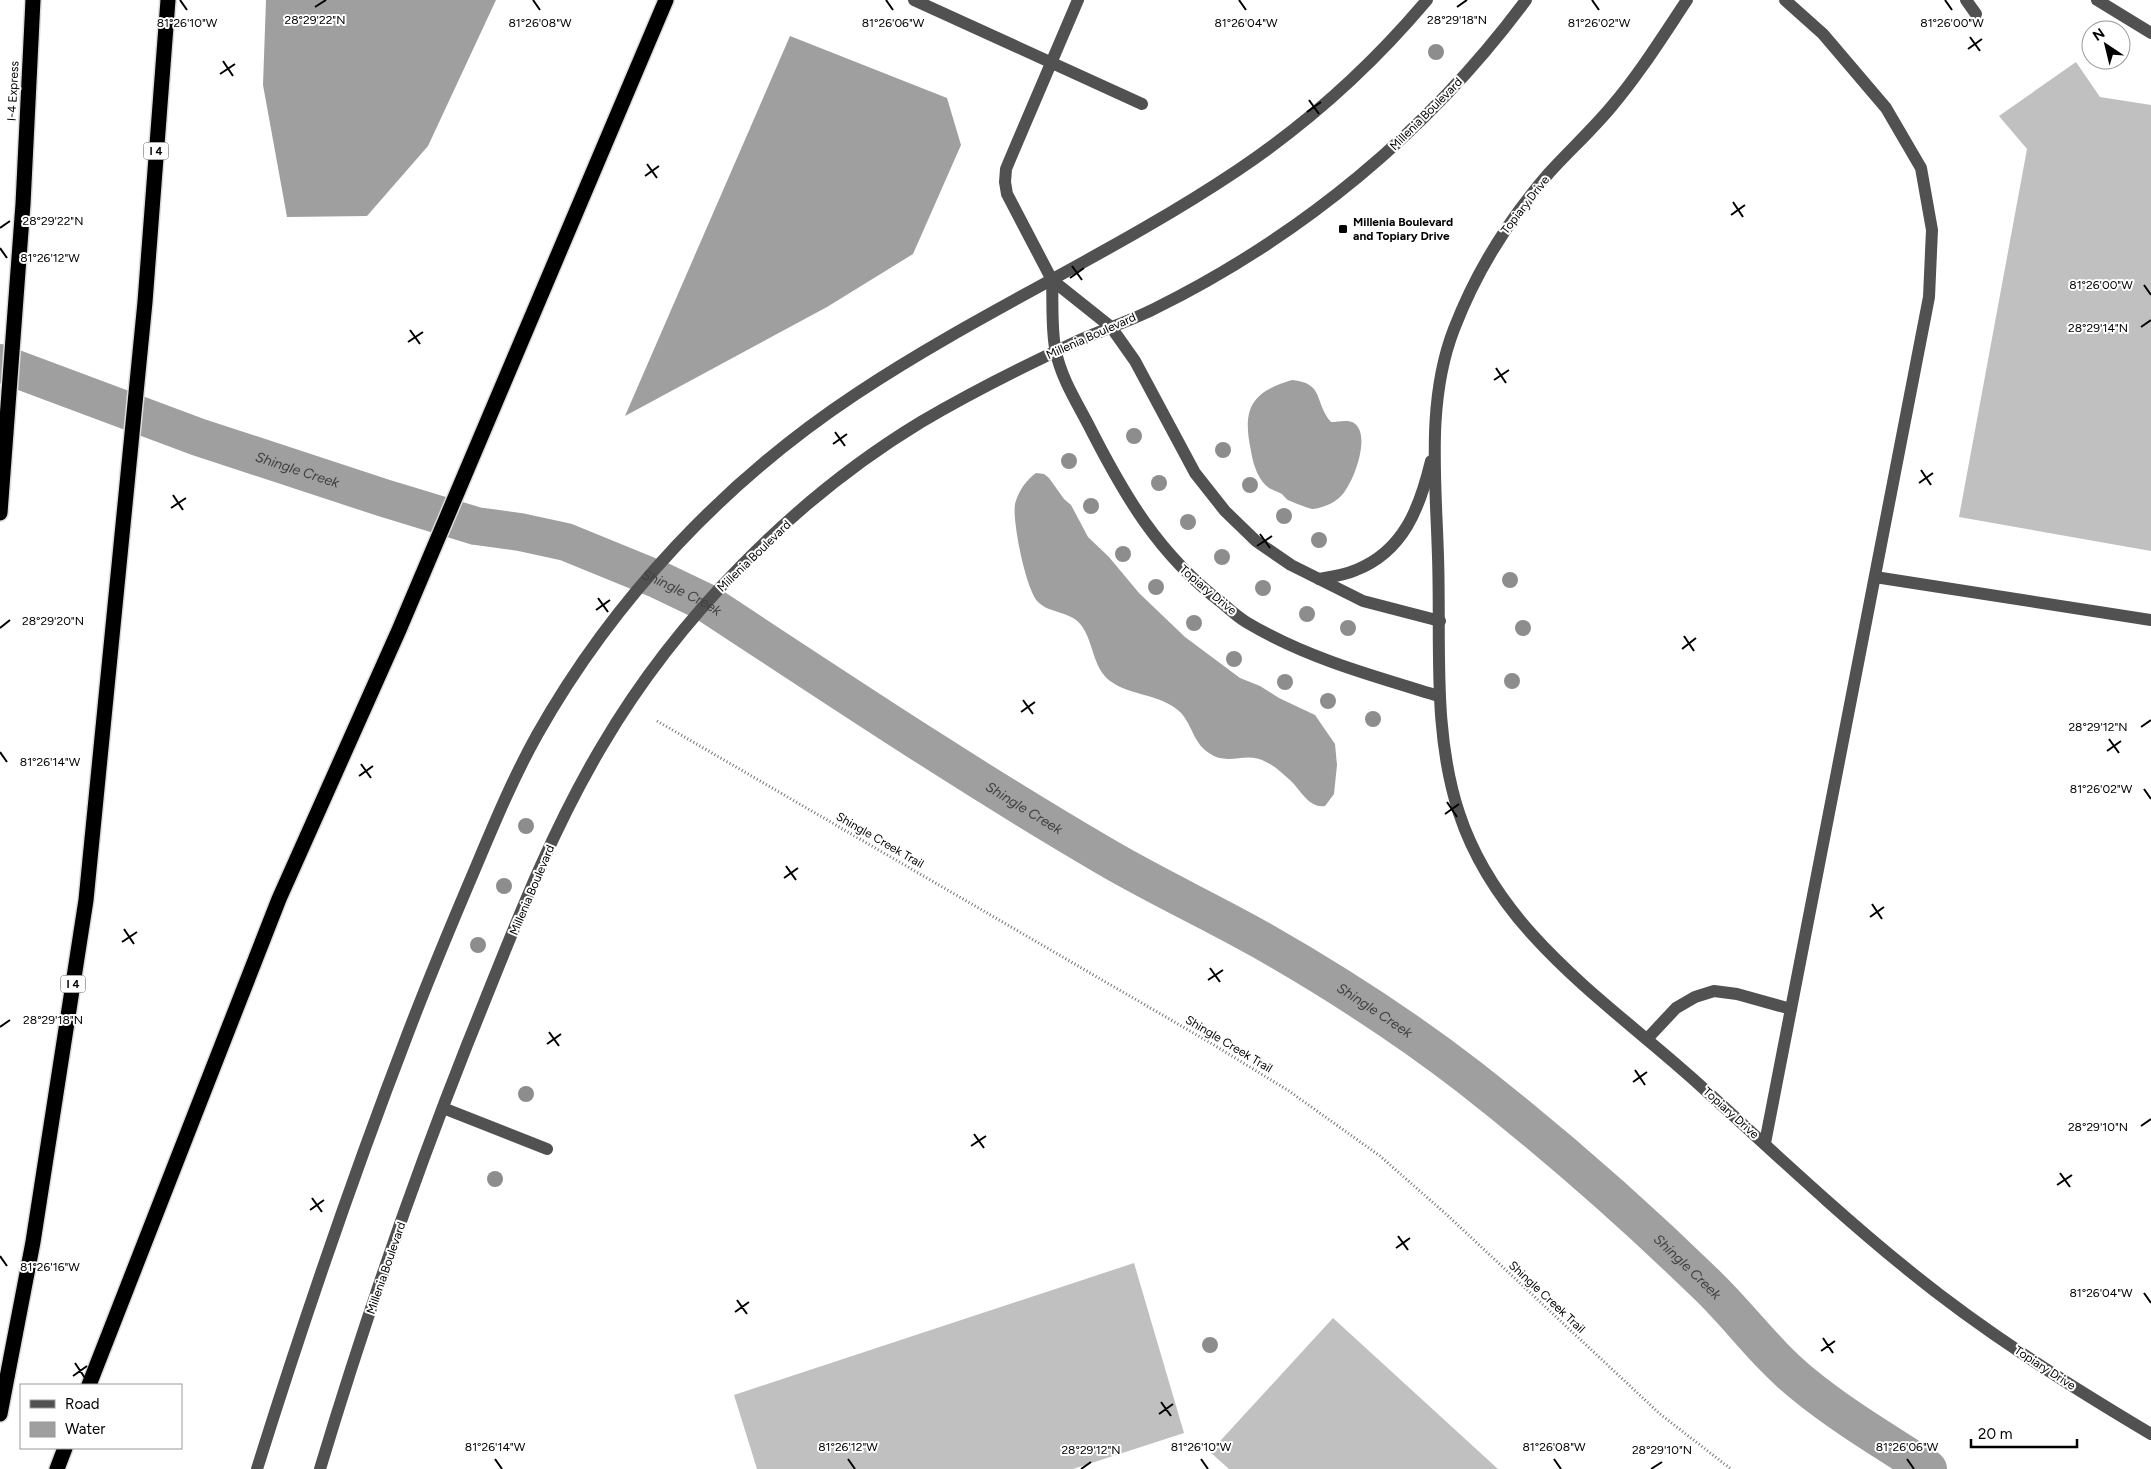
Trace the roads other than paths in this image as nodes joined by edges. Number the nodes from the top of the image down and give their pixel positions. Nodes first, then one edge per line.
1 (33, 0) edge
2 (168, 0) edge
3 (666, 0) edge
4 (914, 0) edge
5 (1078, 0) edge
6 (1428, 0) edge
7 (1526, 0) edge
8 (1687, 0) edge
9 (1785, 0) edge
10 (1966, 0) edge
11 (2097, 0) edge
12 (1976, 14) dead end
13 (2151, 33) edge
14 (1051, 62) junction
15 (1142, 104) dead end
16 (1052, 280) junction
17 (1111, 327) junction
18 (1056, 352) junction
19 (1435, 445) junction
20 (0, 513) edge
21 (1875, 577) junction
22 (1319, 580) junction
23 (2151, 620) edge
24 (1440, 621) junction
25 (1439, 696) junction
26 (1791, 1009) junction
27 (1647, 1039) junction
28 (443, 1108) junction
29 (1765, 1143) junction
30 (547, 1150) dead end
31 (89, 1384) edge
32 (0, 1414) edge
33 (2151, 1434) edge
34 (65, 1449) edge
35 (57, 1469) edge
36 (257, 1469) edge
37 (320, 1469) edge

1 - 20 highway, I-4 Express
2 - 32 highway, I 4
3 - 31 highway
4 - 14 street
5 - 14 street
6 - 16 street
7 - 17 street, Millenia Boulevard
8 - 19 street, Topiary Drive
9 - 21 street
10 - 12 street
11 - 13 street
14 - 15 street
14 - 16 street
16 - 17 street
16 - 18 street
16 - 36 street
17 - 18 street, Millenia Boulevard
17 - 22 street
18 - 25 street, Topiary Drive
18 - 28 street, Millenia Boulevard
19 - 22 street, Topiary Drive
19 - 24 street, Topiary Drive
21 - 23 street
21 - 26 street
22 - 24 street
24 - 25 street, Topiary Drive
25 - 27 street, Topiary Drive
26 - 27 street
26 - 29 street
27 - 29 street, Topiary Drive
28 - 30 street
28 - 37 street, Millenia Boulevard
29 - 33 street, Topiary Drive
34 - 35 highway

